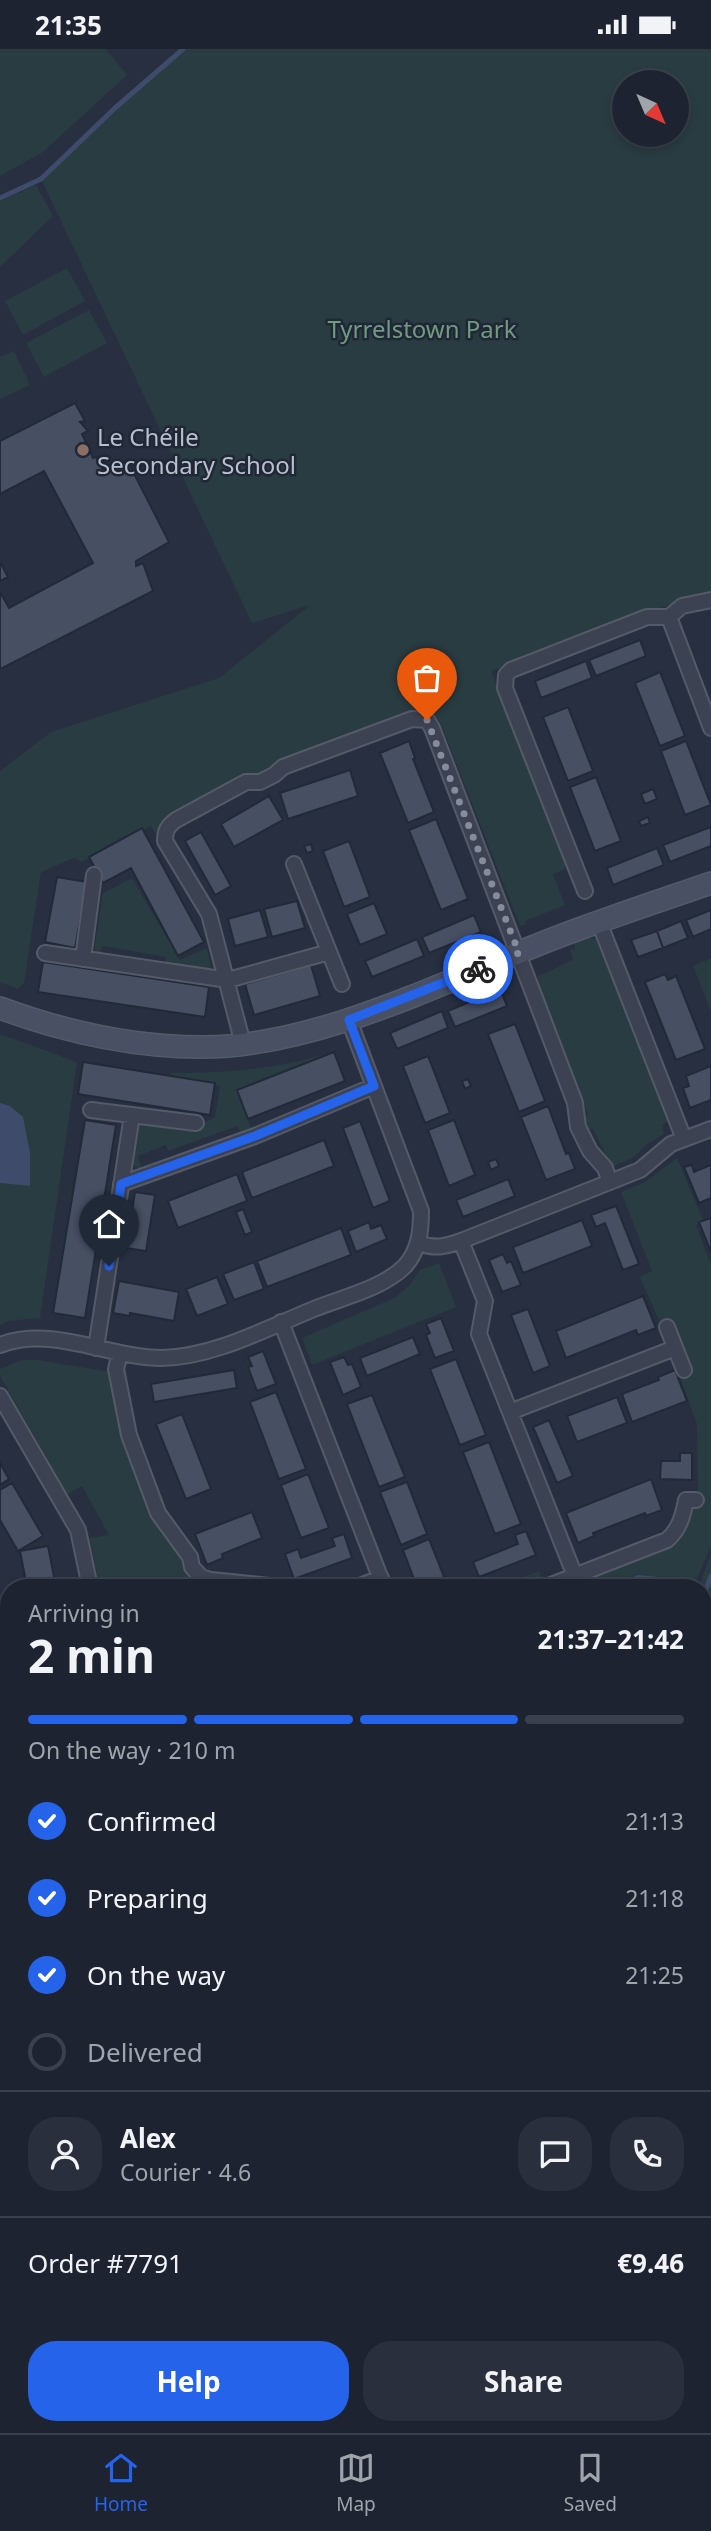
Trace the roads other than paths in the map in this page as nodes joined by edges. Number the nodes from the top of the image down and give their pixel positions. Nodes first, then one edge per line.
1 (711, 600) edge
2 (669, 617) junction
3 (711, 728) edge
4 (294, 865) dead end
5 (94, 875) dead end
6 (711, 883) edge
7 (584, 891) dead end
8 (598, 922) junction
9 (329, 951) junction
10 (45, 953) dead end
11 (519, 953) junction
12 (83, 959) junction
13 (228, 980) junction
14 (342, 985) dead end
15 (0, 1008) edge
16 (349, 1020) junction
17 (243, 1044) junction
18 (374, 1086) junction
19 (91, 1110) dead end
20 (132, 1115) junction
21 (196, 1123) dead end
22 (711, 1129) edge
23 (684, 1139) junction
24 (610, 1182) junction
25 (121, 1184) junction
26 (461, 1241) junction
27 (419, 1243) junction
28 (281, 1322) junction
29 (667, 1327) dead end
30 (0, 1345) edge
31 (96, 1348) junction
32 (675, 1348) junction
33 (120, 1353) junction
34 (684, 1370) dead end
35 (0, 1396) edge
36 (510, 1412) junction
37 (696, 1500) dead end
38 (575, 1576) junction
39 (88, 1579) edge
40 (208, 1579) edge
41 (380, 1579) edge
42 (567, 1579) edge

1 - 2 street
2 - 3 street
2 - 7 street
4 - 9 street
5 - 12 street
6 - 8 street
8 - 11 street
8 - 23 street
9 - 13 street
9 - 14 street
10 - 12 street
11 - 13 street
11 - 16 street
11 - 24 street
12 - 13 street
13 - 17 street
15 - 17 street
16 - 17 street
16 - 18 street
18 - 25 street
18 - 27 street
19 - 20 street
20 - 21 street
20 - 25 street
22 - 23 street
23 - 24 street
24 - 26 street
25 - 31 street
26 - 27 street
26 - 36 street
27 - 28 street
28 - 33 street
28 - 41 street
29 - 32 street
30 - 31 street
31 - 33 street
32 - 34 street
32 - 36 street
33 - 40 street
35 - 39 street
36 - 38 street
37 - 38 street
38 - 42 street

